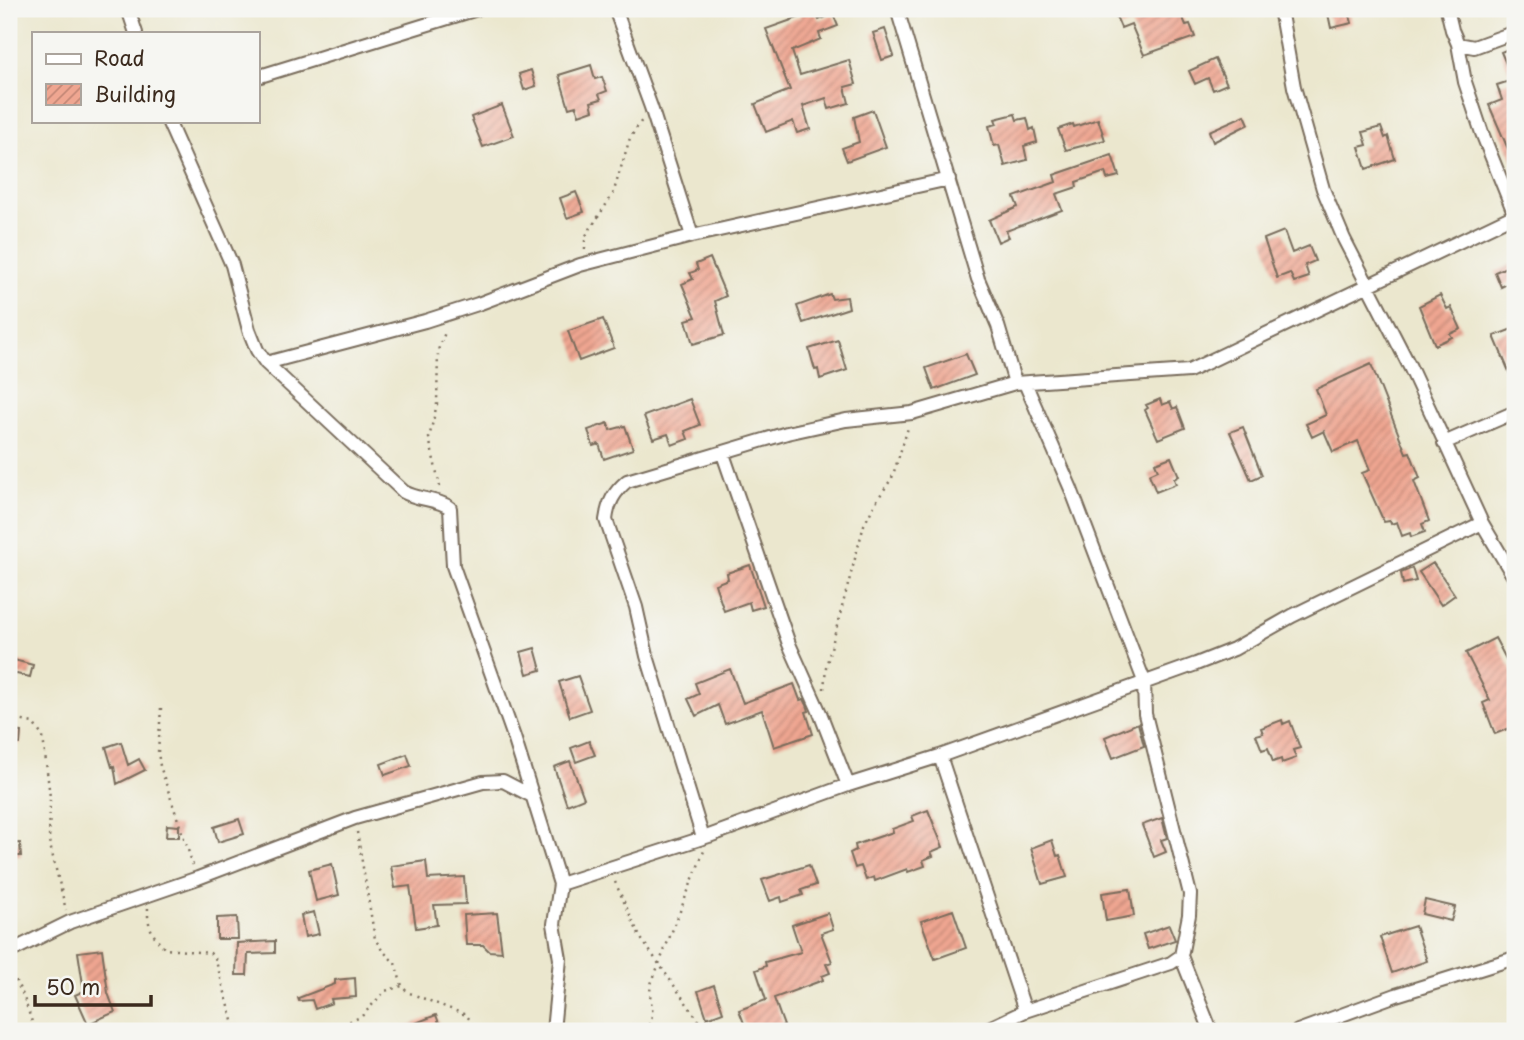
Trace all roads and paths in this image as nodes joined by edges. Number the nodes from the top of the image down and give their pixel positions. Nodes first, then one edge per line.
1 (128, 9) edge
2 (477, 9) edge
3 (615, 9) edge
4 (897, 9) edge
5 (1280, 9) edge
6 (1447, 9) edge
7 (136, 32) edge
8 (1515, 32) edge
9 (1458, 44) junction
10 (259, 76) edge
11 (651, 107) junction
12 (168, 122) edge
13 (949, 178) junction
14 (1515, 215) edge
15 (692, 236) junction
16 (580, 265) junction
17 (1369, 285) junction
18 (447, 326) dead end
19 (266, 363) junction
20 (1020, 383) junction
21 (1515, 412) edge
22 (912, 413) junction
23 (1444, 443) junction
24 (723, 454) junction
25 (444, 504) junction
26 (1482, 523) junction
27 (1515, 579) edge
28 (1144, 681) junction
29 (161, 708) dead end
30 (820, 713) junction
31 (9, 718) edge
32 (940, 756) junction
33 (848, 785) junction
34 (532, 796) junction
35 (355, 818) junction
36 (706, 837) junction
37 (610, 869) junction
38 (198, 878) junction
39 (561, 884) junction
40 (149, 894) junction
41 (70, 922) junction
42 (9, 952) edge
43 (1181, 956) junction
44 (1515, 958) edge
45 (659, 963) junction
46 (9, 968) edge
47 (402, 986) junction
48 (1026, 1011) junction
49 (35, 1031) edge
50 (236, 1031) edge
51 (323, 1031) edge
52 (474, 1031) edge
53 (553, 1031) edge
54 (646, 1031) edge
55 (706, 1031) edge
56 (983, 1031) edge
57 (1211, 1031) edge
58 (1298, 1031) edge

1 - 7 street
2 - 10 street
3 - 11 street
4 - 13 street
5 - 17 street
6 - 9 street
8 - 9 street
9 - 14 street
11 - 15 street
11 - 16 path
12 - 19 street
13 - 15 street
13 - 20 street
14 - 17 street
15 - 16 street
16 - 19 street
17 - 20 street
17 - 23 street
18 - 25 path
19 - 25 street
20 - 22 street
20 - 28 street
21 - 23 street
22 - 24 street
22 - 30 path
23 - 26 street
24 - 30 street
24 - 36 street
25 - 34 street
26 - 27 street
26 - 28 street
28 - 32 street
28 - 43 street
29 - 38 path
30 - 33 street
31 - 41 path
32 - 33 street
32 - 48 street
33 - 36 street
34 - 35 street
34 - 39 street
35 - 38 street
35 - 47 path
36 - 37 street
36 - 45 path
37 - 39 street
37 - 45 path
38 - 40 street
39 - 53 street
40 - 41 street
40 - 50 path
41 - 42 street
43 - 48 street
43 - 57 street
44 - 58 street
45 - 54 path
45 - 55 path
46 - 49 path
47 - 51 path
47 - 52 path
48 - 56 street

